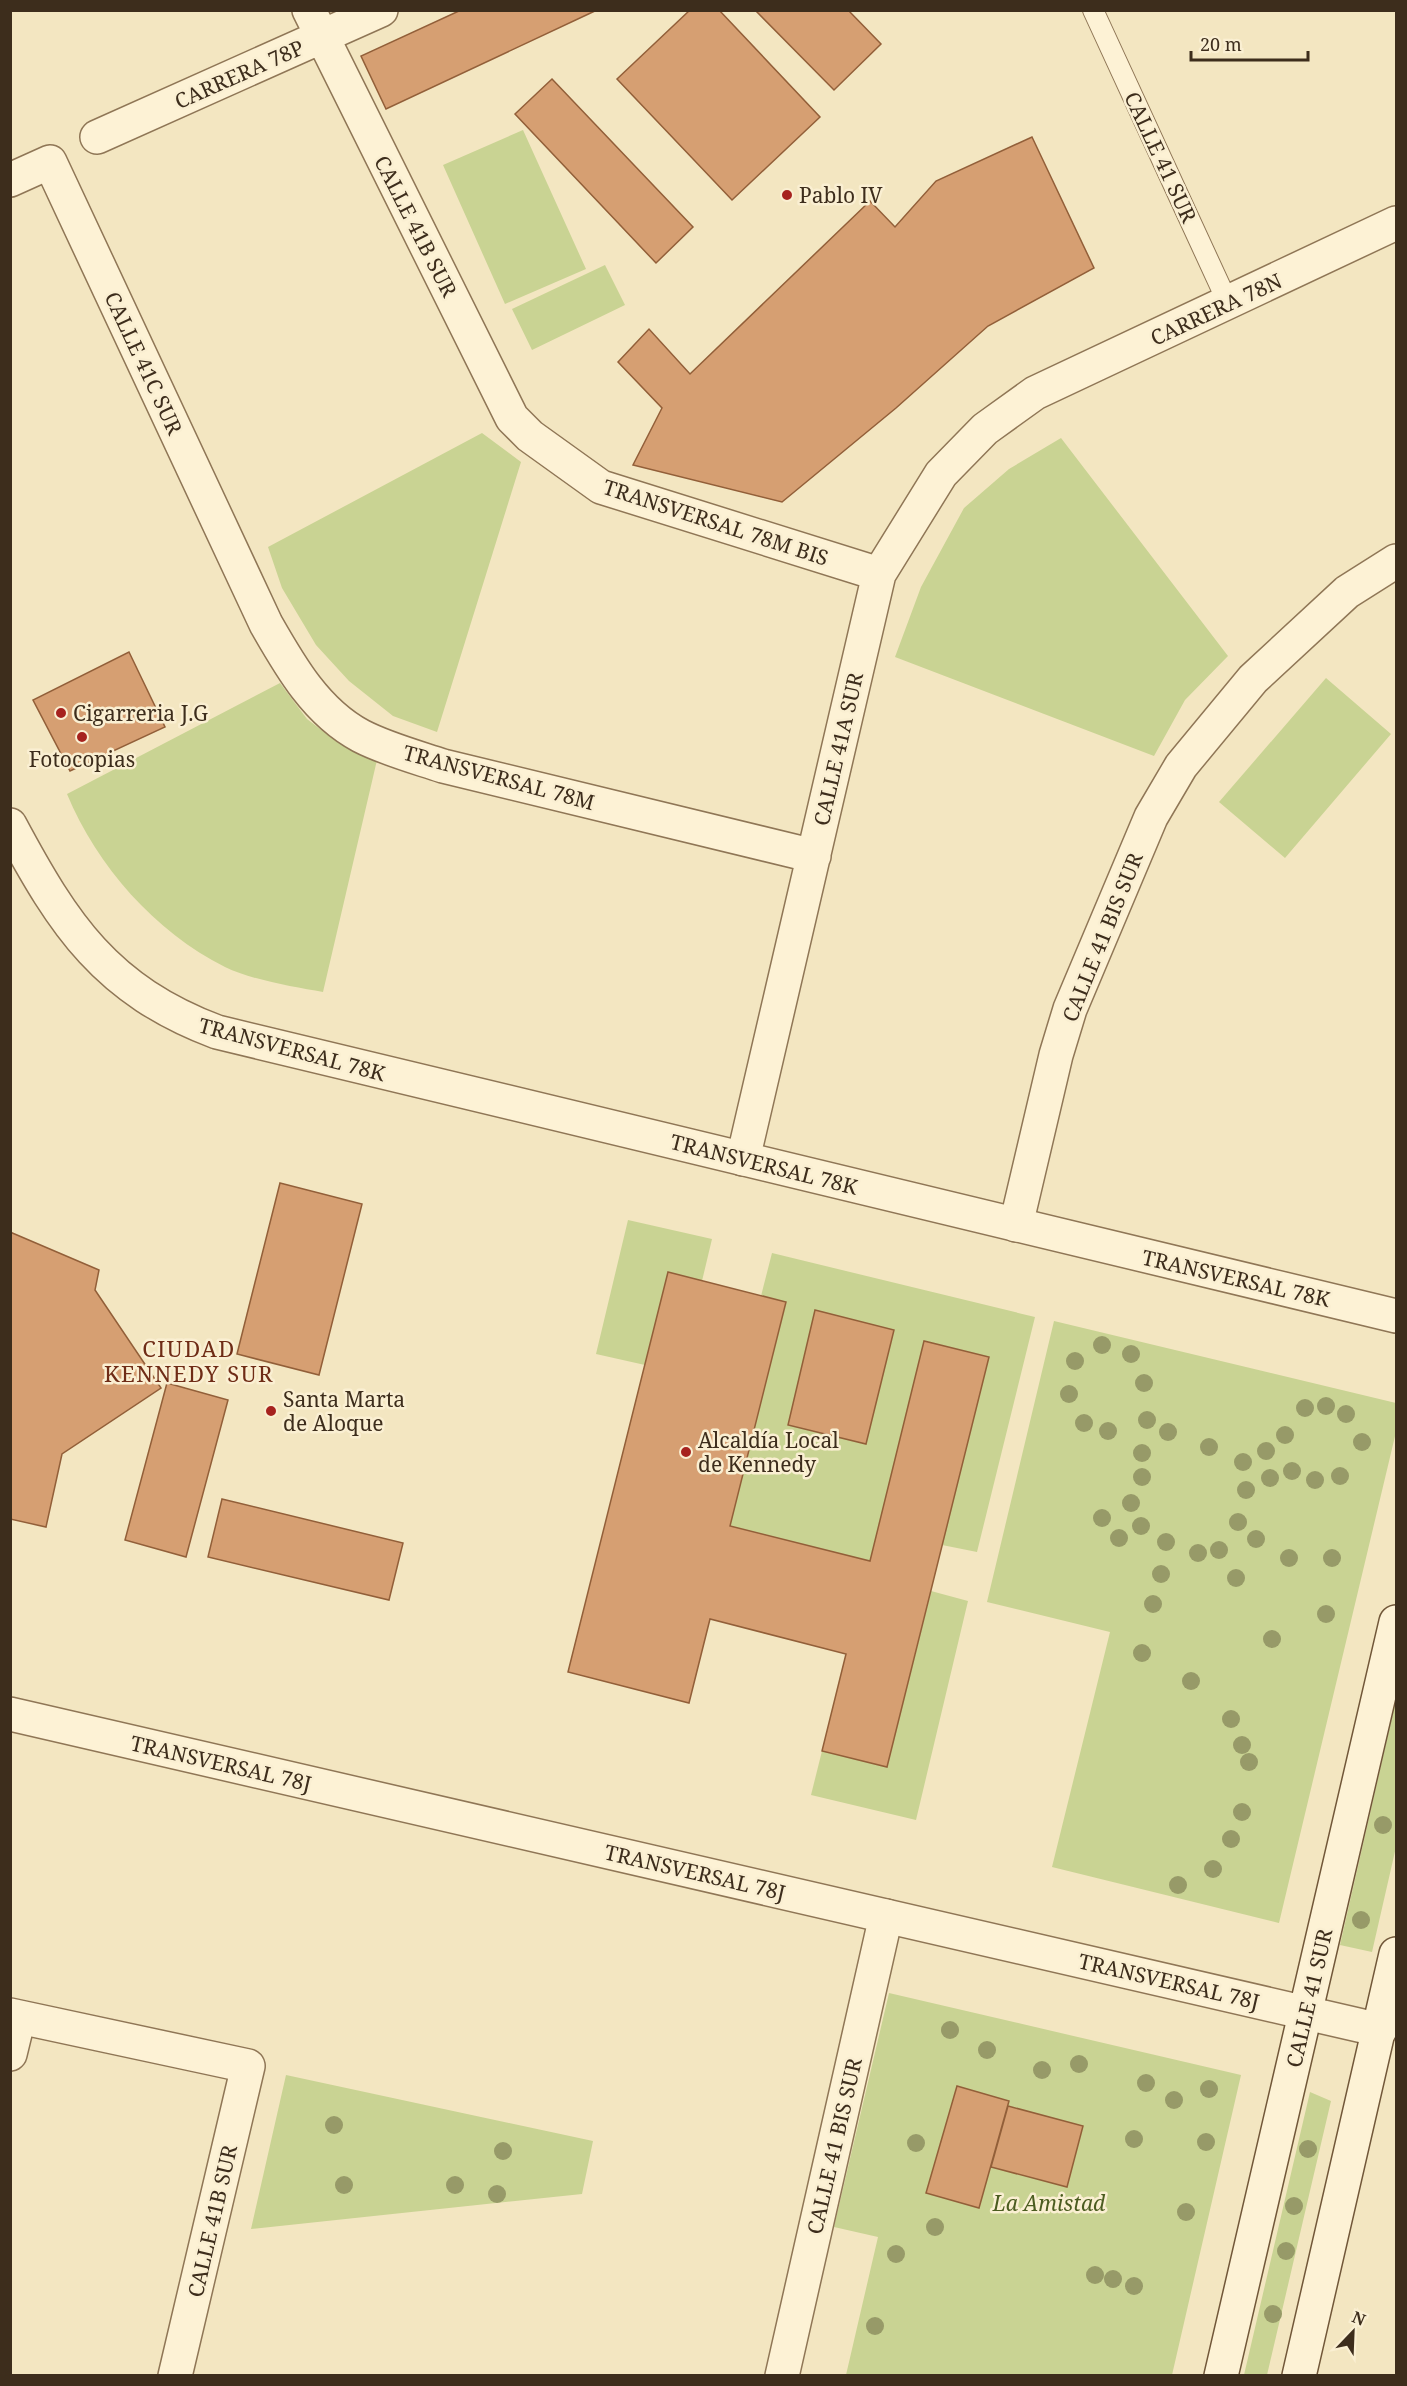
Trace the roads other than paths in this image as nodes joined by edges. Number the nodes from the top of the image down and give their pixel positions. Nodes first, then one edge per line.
1 (381, 10) edge
2 (1094, 10) edge
3 (315, 24) edge
4 (97, 137) dead end
5 (10, 180) edge
6 (1396, 223) edge
7 (1228, 303) junction
8 (1035, 393) joint
9 (530, 436) joint
10 (1396, 561) edge
11 (238, 564) joint
12 (879, 574) junction
13 (10, 825) edge
14 (814, 856) junction
15 (742, 1159) junction
16 (1016, 1225) junction
17 (1396, 1316) edge
18 (1396, 1622) edge
19 (10, 1714) edge
20 (886, 1916) junction
21 (1396, 1954) edge
22 (1305, 2013) junction
23 (15, 2016) edge
24 (1388, 2032) edge
25 (10, 2054) edge
26 (175, 2376) edge
27 (782, 2376) edge
28 (1221, 2376) edge
29 (1299, 2376) edge

1 - 3 street, CARRERA 78P
2 - 7 lane, CALLE 41 SUR
3 - 4 street, CARRERA 78P
3 - 9 street, CALLE 41B SUR
5 - 11 street, CALLE 41C SUR
6 - 7 street, CARRERA 78N
7 - 8 street, CARRERA 78N
8 - 12 street, CALLE 41A SUR
9 - 12 street, TRANSVERSAL 78M BIS
10 - 16 street, CALLE 41 BIS SUR
11 - 14 street, TRANSVERSAL 78M
12 - 14 street, CALLE 41A SUR
13 - 15 street, TRANSVERSAL 78K
14 - 15 street, CALLE 41A SUR
15 - 16 street, TRANSVERSAL 78K
16 - 17 street, TRANSVERSAL 78K
18 - 22 street, CALLE 41 SUR
19 - 20 street, TRANSVERSAL 78J
20 - 22 street, TRANSVERSAL 78J
20 - 27 street, CALLE 41 BIS SUR
21 - 24 street
22 - 24 street, TRANSVERSAL 78J
22 - 28 street, CALLE 41 SUR
23 - 25 street
23 - 26 street, CALLE 41B SUR
24 - 29 street

